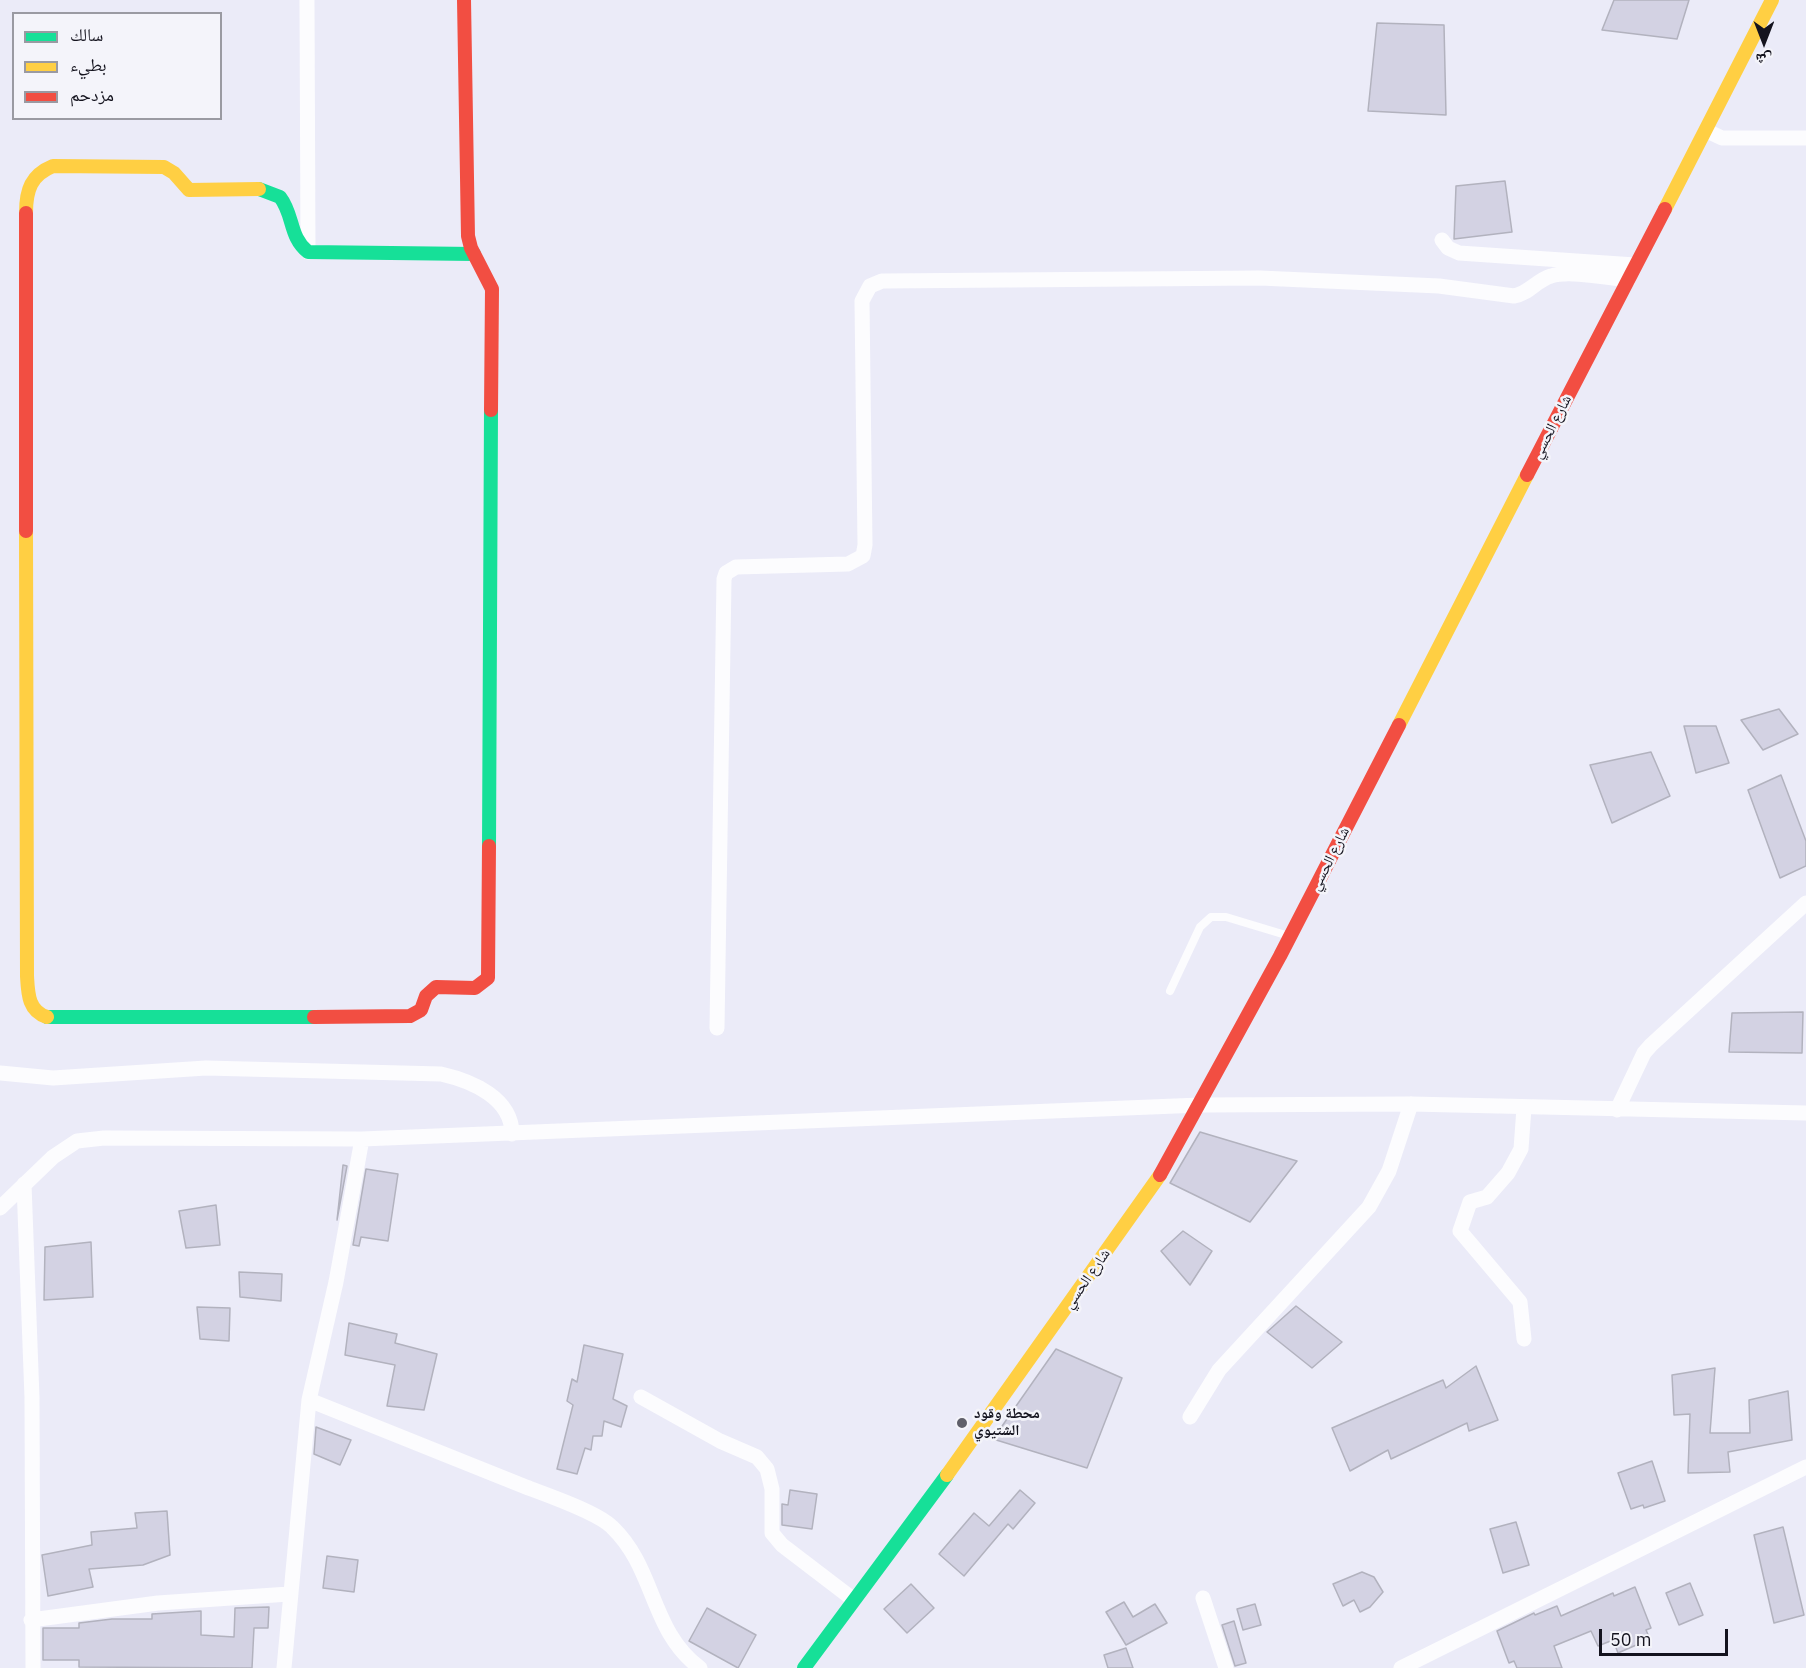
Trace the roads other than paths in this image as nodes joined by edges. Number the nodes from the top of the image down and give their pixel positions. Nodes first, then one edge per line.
1 (307, 0) edge
2 (464, 0) edge
3 (1772, 0) edge
4 (1707, 131) junction
5 (1806, 138) edge
6 (1442, 240) dead end
7 (308, 252) junction
8 (474, 254) junction
9 (1635, 265) junction
10 (1628, 280) junction
11 (1806, 903) edge
12 (1290, 936) junction
13 (1170, 992) dead end
14 (717, 1028) dead end
15 (0, 1073) edge
16 (1410, 1104) junction
17 (1200, 1105) junction
18 (1524, 1108) junction
19 (1617, 1110) junction
20 (1806, 1113) edge
21 (512, 1134) junction
22 (362, 1140) junction
23 (24, 1184) junction
24 (0, 1208) edge
25 (1524, 1339) dead end
26 (641, 1397) dead end
27 (309, 1400) junction
28 (1190, 1417) dead end
29 (1806, 1467) edge
30 (289, 1594) junction
31 (1203, 1598) dead end
32 (854, 1600) junction
33 (31, 1620) junction
34 (33, 1668) edge
35 (284, 1668) edge
36 (700, 1668) edge
37 (804, 1668) edge
38 (1226, 1668) edge
39 (1401, 1668) edge

1 - 7 street
2 - 8 street
3 - 4 street, شارع الحسي
4 - 5 street
4 - 9 street, شارع الحسي
6 - 9 street
7 - 8 street
7 - 8 street
9 - 10 street, شارع الحسي
10 - 12 street, شارع الحسي
10 - 14 street
11 - 19 street
12 - 13 lane
12 - 17 street, شارع الحسي
15 - 21 street
16 - 17 street
16 - 18 street
16 - 28 street
17 - 21 street
17 - 32 street, شارع الحسي
18 - 19 street
18 - 25 street
19 - 20 street
21 - 22 street
22 - 23 street
22 - 27 street
23 - 24 street
23 - 33 street
26 - 32 street
27 - 30 street
27 - 36 street
29 - 39 street
30 - 33 street
30 - 35 street
31 - 38 street
32 - 37 street, شارع الحسي
33 - 34 street

